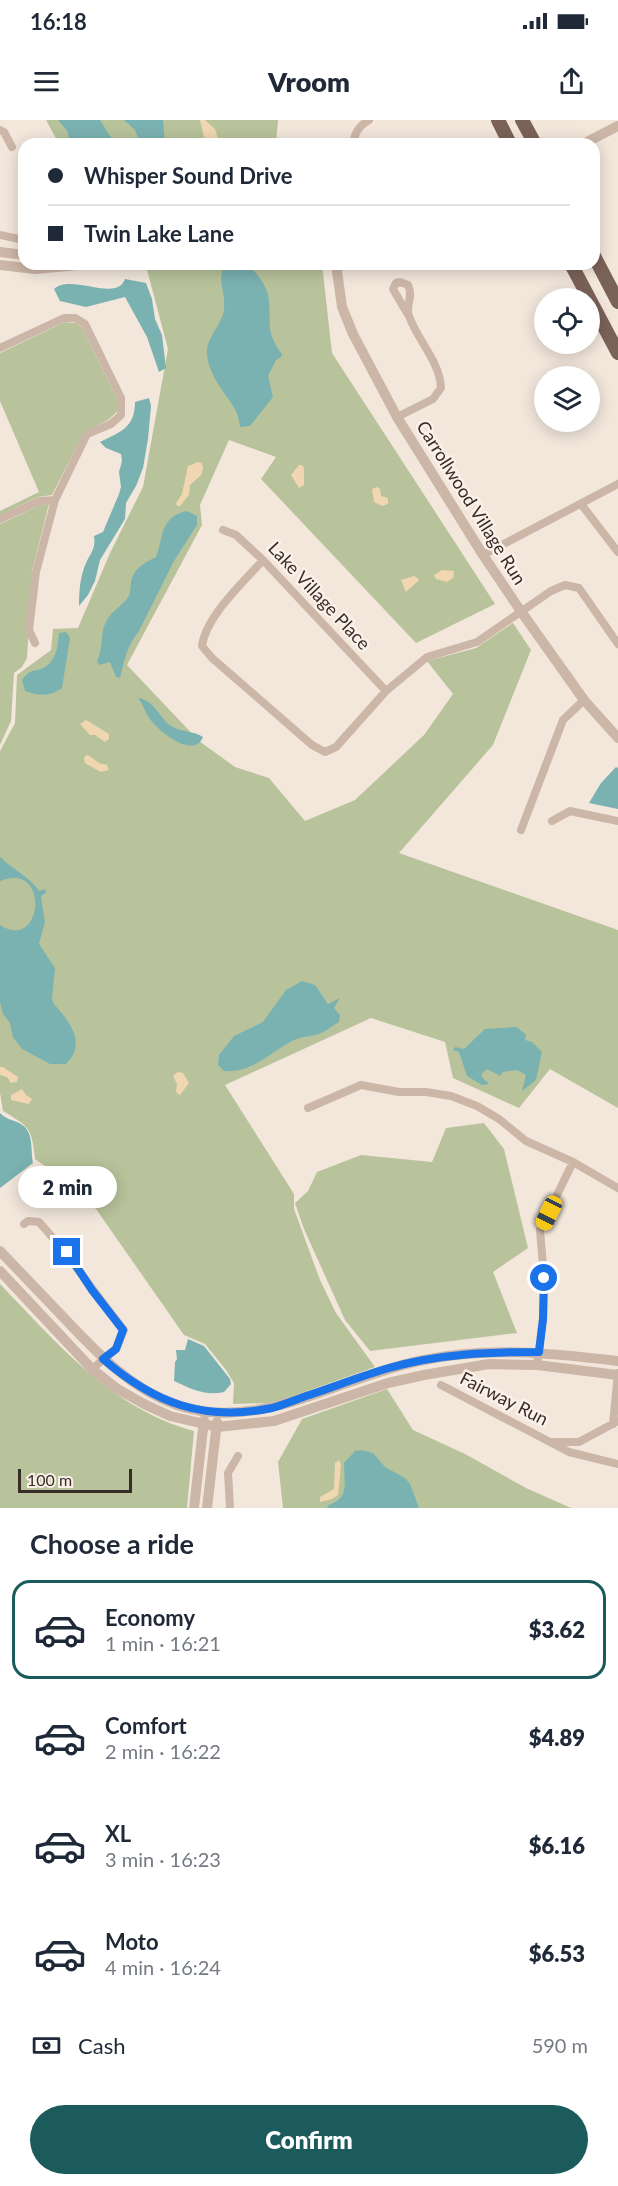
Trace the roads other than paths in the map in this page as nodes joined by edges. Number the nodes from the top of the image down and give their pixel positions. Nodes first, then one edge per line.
1 (369, 120) edge
2 (498, 120) edge
3 (522, 120) edge
4 (618, 126) edge
5 (0, 130) edge
6 (354, 138) edge
7 (507, 138) edge
8 (532, 138) edge
9 (595, 138) edge
10 (12, 147) dead end
11 (0, 235) edge
12 (18, 239) edge
13 (0, 252) edge
14 (18, 254) edge
15 (0, 265) edge
16 (18, 267) edge
17 (600, 268) edge
18 (337, 270) edge
19 (574, 270) edge
20 (583, 288) edge
21 (618, 302) edge
22 (408, 313) dead end
23 (600, 319) edge
24 (0, 348) edge
25 (618, 353) edge
26 (397, 417) junction
27 (618, 484) edge
28 (55, 500) junction
29 (581, 504) junction
30 (0, 519) edge
31 (223, 530) dead end
32 (618, 552) edge
33 (483, 555) junction
34 (263, 560) junction
35 (520, 610) junction
36 (36, 643) dead end
37 (618, 644) edge
38 (386, 692) junction
39 (584, 700) junction
40 (618, 738) edge
41 (552, 821) dead end
42 (618, 821) edge
43 (521, 830) dead end
44 (308, 1108) dead end
45 (573, 1162) junction
46 (618, 1188) edge
47 (24, 1224) dead end
48 (0, 1251) edge
49 (0, 1271) edge
50 (539, 1352) junction
51 (103, 1359) junction
52 (618, 1361) edge
53 (537, 1365) junction
54 (93, 1369) junction
55 (618, 1374) edge
56 (441, 1385) dead end
57 (205, 1411) junction
58 (218, 1412) junction
59 (616, 1423) edge
60 (203, 1425) junction
61 (217, 1427) junction
62 (551, 1442) junction
63 (579, 1442) junction
64 (580, 1454) junction
65 (238, 1456) dead end
66 (618, 1464) edge
67 (194, 1508) edge
68 (207, 1508) edge
69 (230, 1508) edge

1 - 6 street
2 - 7 main road
3 - 8 main road
4 - 9 street
5 - 10 street
11 - 12 street
13 - 14 street
15 - 16 street
17 - 21 main road
18 - 26 street, Carrollwood Village Run
19 - 20 main road
22 - 26 street
23 - 25 main road
24 - 28 street
26 - 33 street, Carrollwood Village Run
27 - 29 street
28 - 30 street
28 - 36 street
29 - 32 street
29 - 33 street
31 - 34 street, Lake Village Place
33 - 35 street, Carrollwood Village Run
34 - 38 street, Lake Village Place
34 - 38 street
35 - 37 street
35 - 38 street
35 - 39 street, Carrollwood Village Run
39 - 40 street, Carrollwood Village Run
39 - 43 street
41 - 42 street
44 - 45 street
45 - 46 street
45 - 50 street
47 - 51 street
48 - 51 street
49 - 54 street
50 - 52 street
50 - 53 street
50 - 58 street
51 - 54 street
51 - 57 street
53 - 55 street
53 - 61 street
54 - 60 street
55 - 59 street, Fairway Run
56 - 62 street, Fairway Run
57 - 58 street
57 - 60 street
58 - 61 street
59 - 63 street, Fairway Run
60 - 61 street
60 - 67 street
61 - 68 street
62 - 63 street, Fairway Run
62 - 64 street, Fairway Run
63 - 64 street
64 - 66 street, Fairway Run
65 - 69 street

